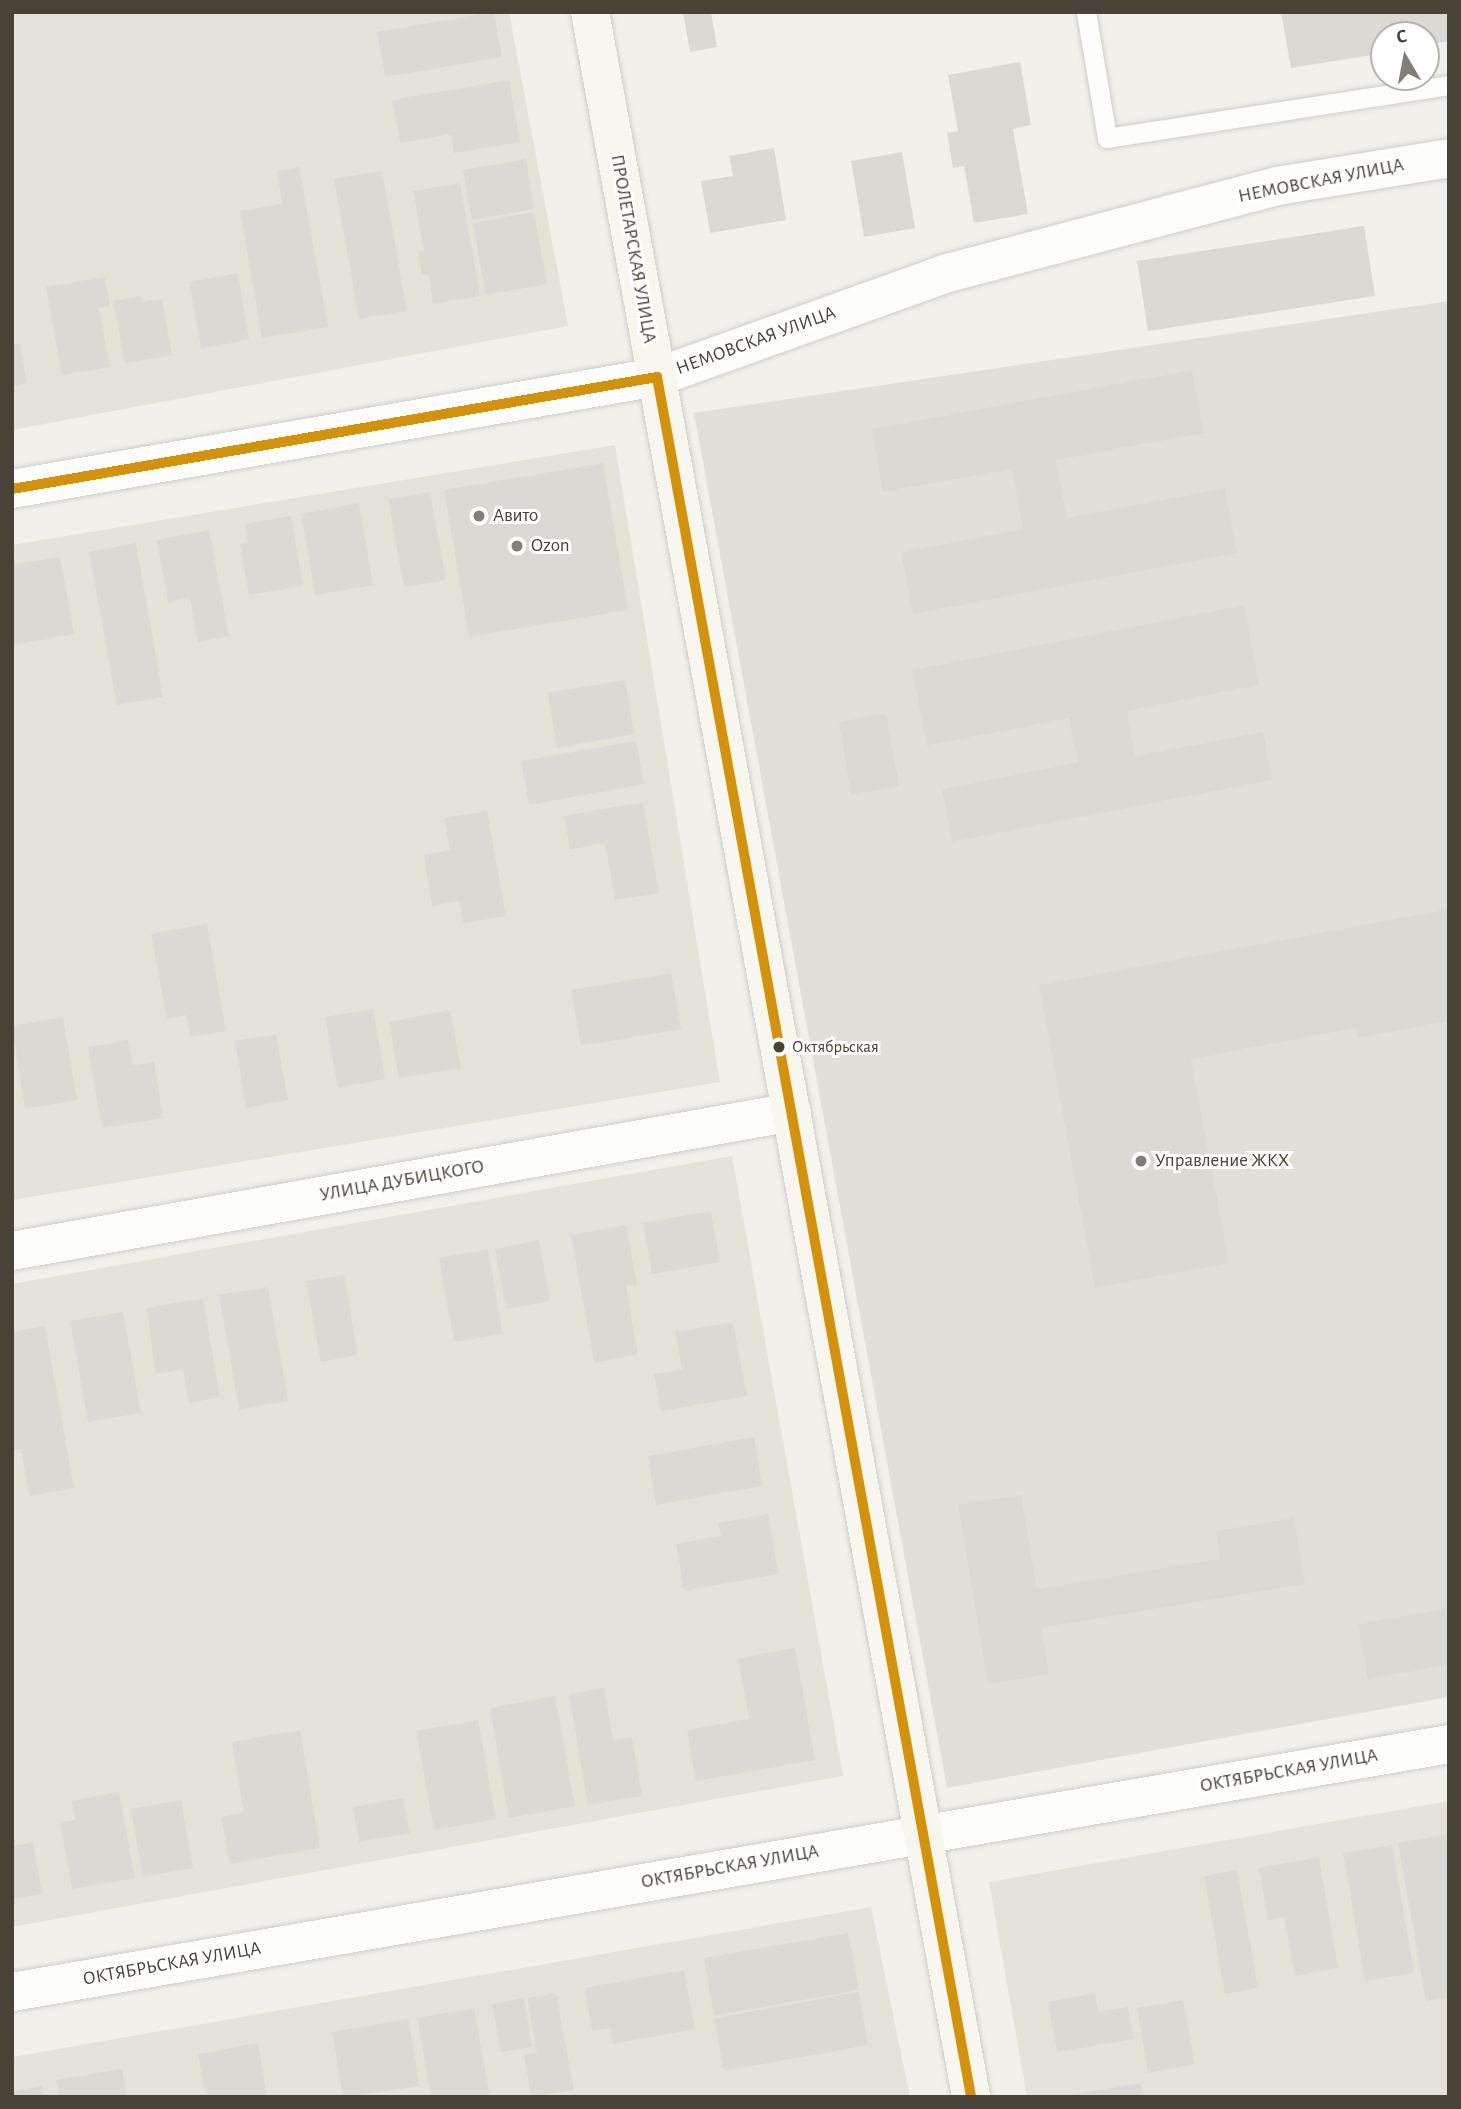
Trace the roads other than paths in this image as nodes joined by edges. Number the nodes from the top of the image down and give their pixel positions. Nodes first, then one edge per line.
1 (590, 12) edge
2 (1086, 12) edge
3 (1449, 85) edge
4 (1449, 158) edge
5 (657, 377) junction
6 (12, 489) edge
7 (792, 1112) junction
8 (12, 1251) edge
9 (1449, 1744) edge
10 (926, 1833) junction
11 (12, 1992) edge
12 (971, 2097) edge

1 - 5 main road, ПРОЛЕТАРСКАЯ УЛИЦА
2 - 3 lane
4 - 5 street, НЕМОВСКАЯ УЛИЦА
5 - 6 street, НЕМОВСКАЯ УЛИЦА
5 - 7 main road, ПРОЛЕТАРСКАЯ УЛИЦА
7 - 8 street, УЛИЦА ДУБИЦКОГО
7 - 10 main road, ПРОЛЕТАРСКАЯ УЛИЦА
9 - 10 street, ОКТЯБРЬСКАЯ УЛИЦА
10 - 11 street, ОКТЯБРЬСКАЯ УЛИЦА
10 - 12 main road, ПРОЛЕТАРСКАЯ УЛИЦА

